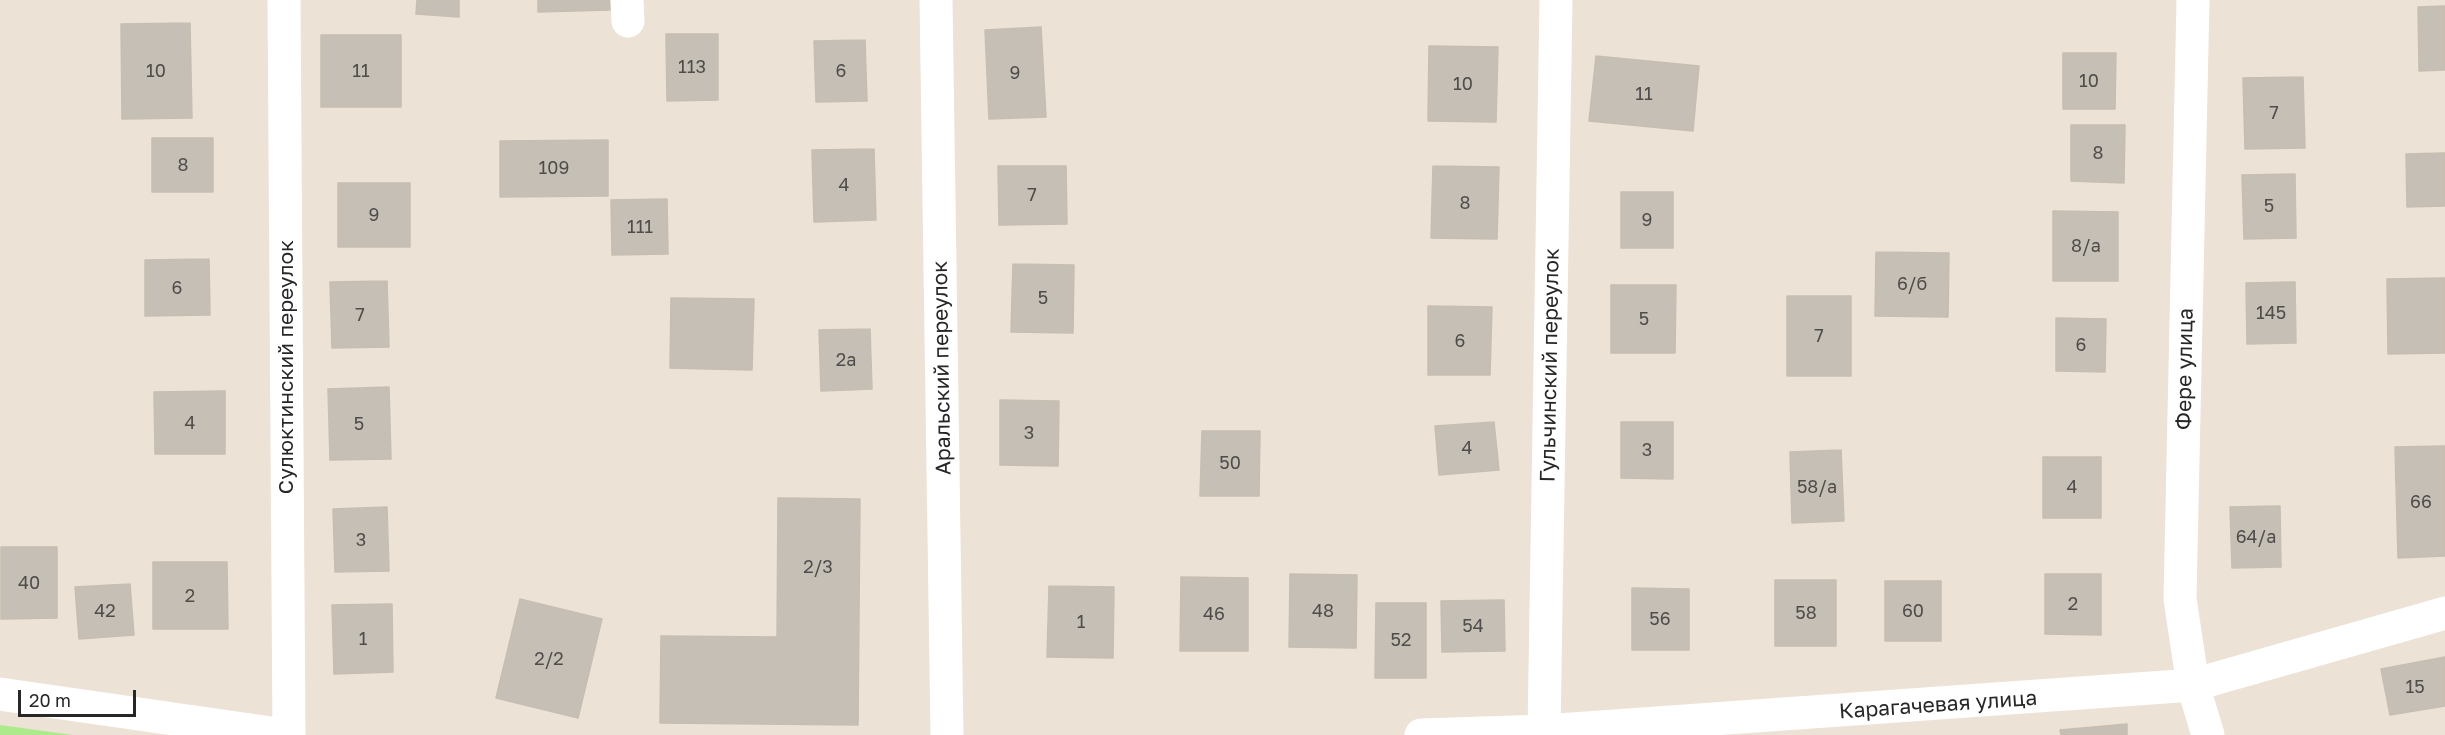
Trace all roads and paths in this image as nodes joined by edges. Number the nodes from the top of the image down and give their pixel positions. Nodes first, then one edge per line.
1 (284, 0) edge
2 (936, 0) edge
3 (1556, 0) edge
4 (2193, 0) edge
5 (2445, 613) edge
6 (2193, 685) junction
7 (0, 694) edge
8 (1544, 731) junction
9 (287, 735) edge
10 (947, 735) edge
11 (1421, 735) edge
12 (2208, 735) edge

1 - 9 street, Сулюктинский переулок
2 - 10 street, Аральский переулок
3 - 8 street, Гульчинский переулок
4 - 6 street, Фере улица
5 - 6 street, Карагачевая улица
6 - 8 street, Карагачевая улица
6 - 12 street, Фере улица
7 - 9 street
8 - 11 street, Карагачевая улица

